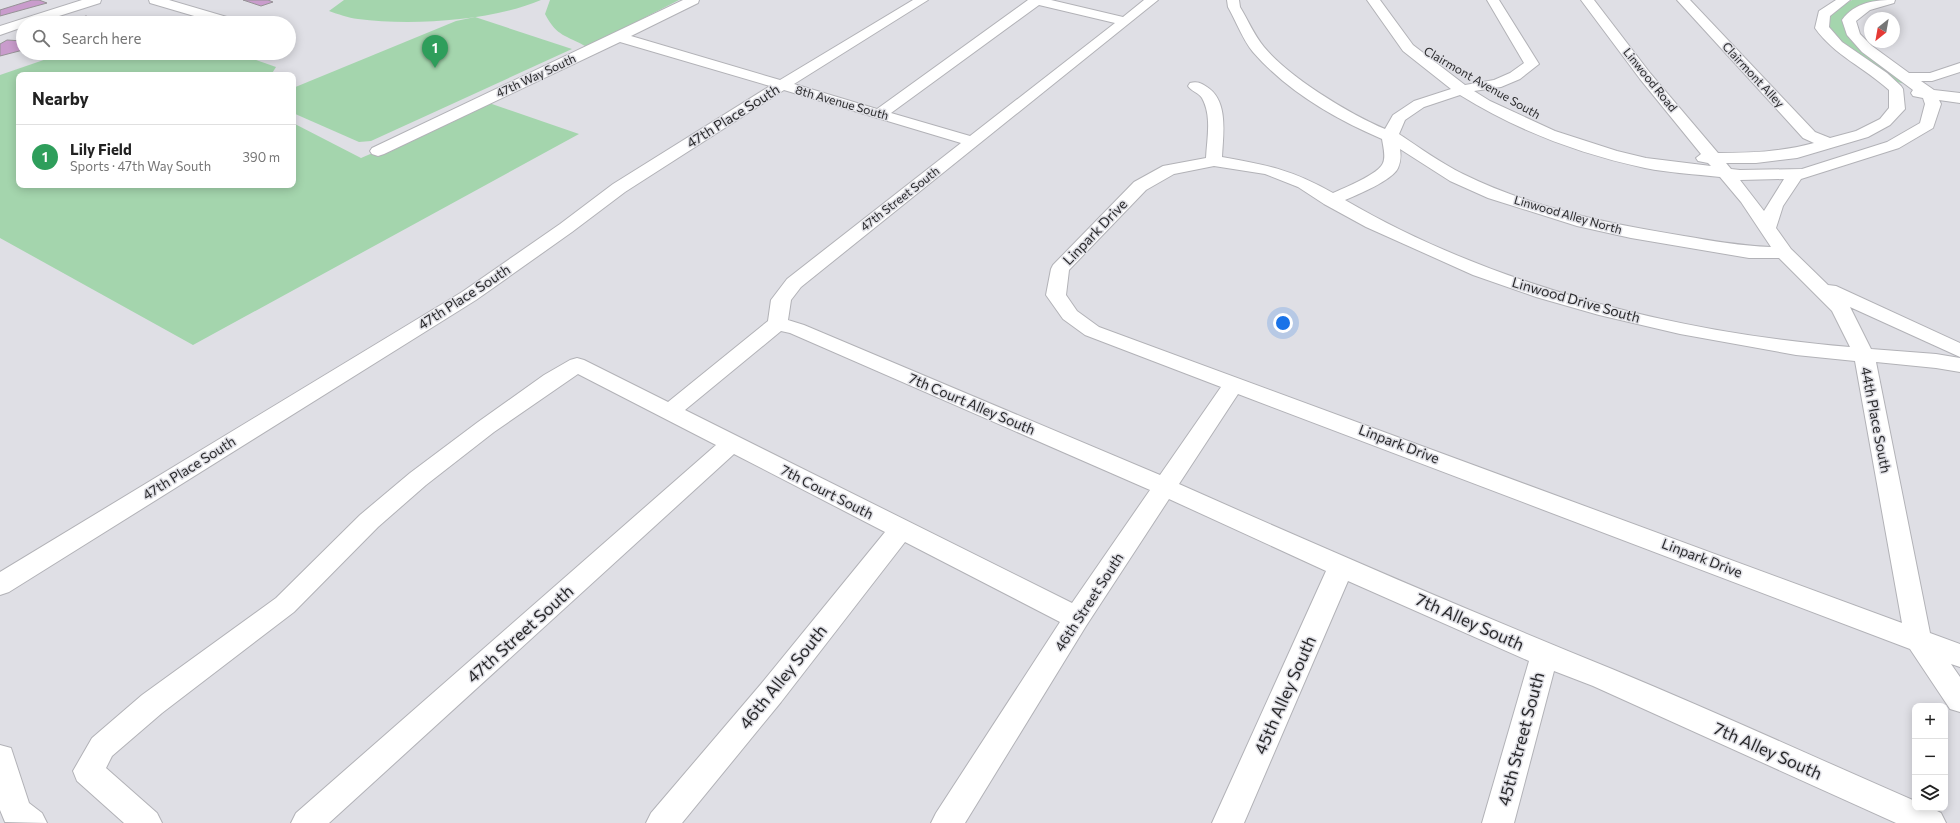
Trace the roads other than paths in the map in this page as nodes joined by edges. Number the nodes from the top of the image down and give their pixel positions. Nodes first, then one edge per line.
1 (95, 0) edge
2 (155, 0) edge
3 (693, 0) edge
4 (922, 0) edge
5 (1036, 0) edge
6 (1152, 0) edge
7 (1233, 0) edge
8 (1373, 0) edge
9 (1493, 0) edge
10 (1587, 0) edge
11 (1683, 0) edge
12 (1844, 0) edge
13 (1889, 0) edge
14 (45, 16) edge
15 (209, 16) edge
16 (1124, 21) junction
17 (16, 25) edge
18 (0, 31) edge
19 (618, 37) junction
20 (1401, 39) junction
21 (1960, 67) edge
22 (1908, 77) junction
23 (782, 85) junction
24 (1481, 85) junction
25 (1196, 86) dead end
26 (1896, 89) junction
27 (1462, 90) junction
28 (1930, 94) junction
29 (1960, 98) edge
30 (880, 114) junction
31 (1390, 136) junction
32 (973, 142) junction
33 (1827, 144) junction
34 (378, 151) dead end
35 (1214, 161) junction
36 (1720, 166) junction
37 (1795, 175) junction
38 (1330, 200) junction
39 (1767, 229) junction
40 (1784, 253) junction
41 (1817, 284) junction
42 (778, 323) junction
43 (1960, 351) edge
44 (1864, 355) junction
45 (1960, 366) edge
46 (1234, 384) junction
47 (669, 412) junction
48 (732, 443) junction
49 (1165, 487) junction
50 (901, 529) junction
51 (1341, 566) junction
52 (0, 585) edge
53 (1077, 618) junction
54 (1918, 639) junction
55 (1544, 655) junction
56 (1960, 656) edge
57 (1960, 700) edge
58 (0, 758) edge
59 (31, 823) edge
60 (146, 823) edge
61 (307, 823) edge
62 (662, 823) edge
63 (947, 823) edge
64 (1228, 823) edge
65 (1498, 823) edge
66 (1930, 823) edge

1 - 14 street
2 - 15 street
3 - 19 street, 47th Way South
4 - 23 street, 47th Place South
5 - 16 street
5 - 30 street
6 - 16 street, 47th Street South
7 - 31 street
8 - 20 street, Clairmont Avenue South
9 - 24 street
10 - 36 street, Linwood Road
11 - 33 street, Clairmont Alley
12 - 26 street
13 - 22 street
16 - 32 street, 47th Street South
17 - 18 street
19 - 23 street, 8th Avenue South
19 - 34 street, 47th Way South
20 - 24 street, Clairmont Avenue South
20 - 27 street, Clairmont Avenue South
21 - 22 street
22 - 28 street
23 - 30 street, 8th Avenue South
23 - 52 street, 47th Place South
24 - 27 street
24 - 36 street, Clairmont Avenue South
25 - 35 street
26 - 28 street
26 - 33 street, Clairmont Avenue South
27 - 31 street
27 - 36 street, Clairmont Avenue South
28 - 29 street
28 - 37 street, Clairmont Avenue South
30 - 32 street, 8th Avenue South
31 - 38 street
31 - 40 street, Linwood Alley North
32 - 42 street, 47th Street South
33 - 36 street, Clairmont Avenue South
35 - 38 street, Linwood Drive South
35 - 46 street, Linpark Drive
36 - 37 street, Clairmont Avenue South
36 - 39 street, 44th Place South
37 - 39 street
38 - 44 street, Linwood Drive South
39 - 40 street, 44th Place South
40 - 41 street, 44th Place South
41 - 43 street
41 - 44 street, 44th Place South
42 - 47 street
42 - 49 street, 7th Court Alley South
44 - 45 street, Linwood Drive South
44 - 54 street, 44th Place South
46 - 49 street, 46th Street South
46 - 54 street, Linpark Drive
47 - 48 street, 7th Court South
47 - 60 street, 7th Court South
48 - 50 street, 7th Court South
48 - 61 street, 47th Street South
49 - 51 street, 7th Alley South
49 - 53 street, 46th Street South
50 - 53 street, 7th Court South
50 - 62 street, 46th Alley South
51 - 55 street, 7th Alley South
51 - 64 street, 45th Alley South
53 - 63 street, 46th Street South
54 - 56 street, Linpark Drive
54 - 57 street, 44th Place South
55 - 65 street, 45th Street South
55 - 66 street, 7th Alley South
58 - 59 street

